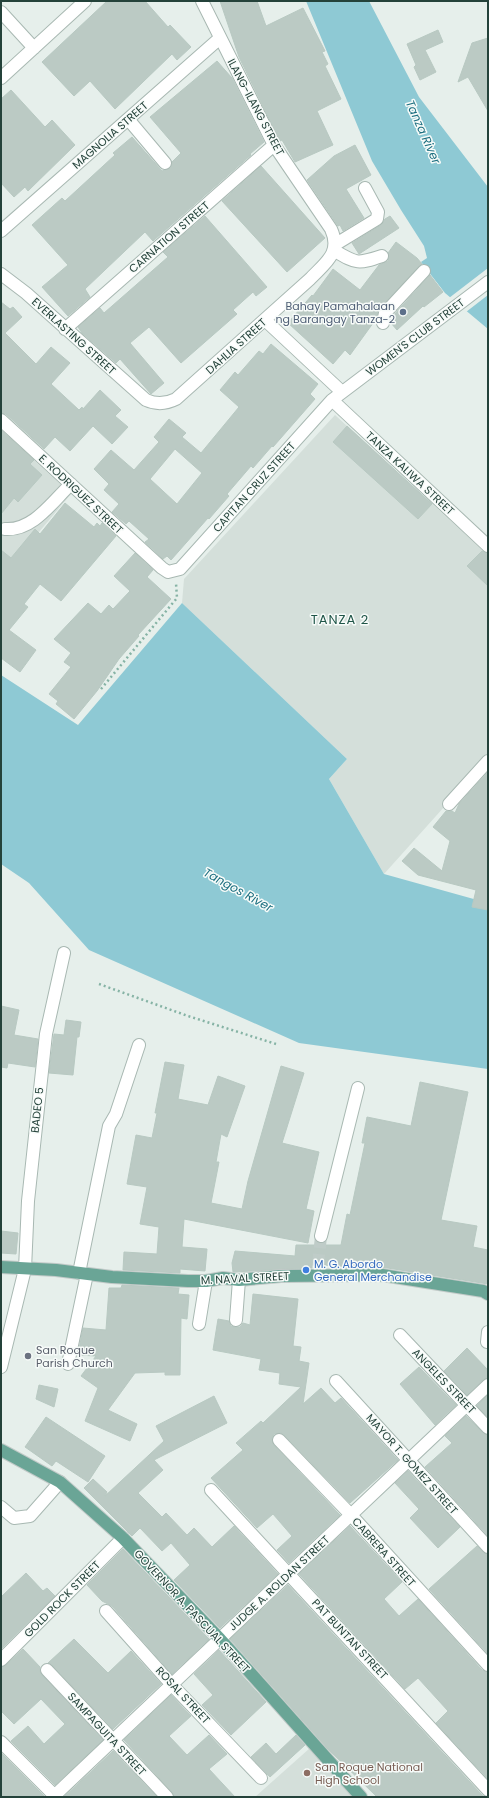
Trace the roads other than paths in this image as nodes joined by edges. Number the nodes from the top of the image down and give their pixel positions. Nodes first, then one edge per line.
1 (85, 1) edge
2 (202, 1) edge
3 (1, 12) edge
4 (220, 38) junction
5 (34, 48) junction
6 (1, 78) edge
7 (128, 119) junction
8 (274, 145) junction
9 (165, 163) dead end
10 (365, 188) dead end
11 (1, 231) edge
12 (335, 247) junction
13 (382, 256) dead end
14 (424, 271) dead end
15 (1, 274) edge
16 (488, 282) edge
17 (265, 320) junction
18 (383, 323) dead end
19 (65, 329) junction
20 (342, 392) junction
21 (146, 400) joint
22 (332, 400) junction
23 (1, 420) edge
24 (71, 484) junction
25 (2, 530) edge
26 (488, 546) edge
27 (162, 568) joint
28 (488, 761) edge
29 (449, 804) dead end
30 (64, 953) dead end
31 (139, 1045) dead end
32 (358, 1088) dead end
33 (321, 1236) tunnel mouth
34 (1, 1267) edge
35 (26, 1269) junction
36 (83, 1274) junction
37 (238, 1280) junction
38 (206, 1281) junction
39 (488, 1294) edge
40 (236, 1320) dead end
41 (199, 1324) dead end
42 (400, 1335) dead end
43 (68, 1364) dead end
44 (1, 1367) edge
45 (336, 1381) dead end
46 (488, 1385) edge
47 (467, 1405) junction
48 (488, 1428) edge
49 (279, 1440) dead end
50 (1, 1450) edge
51 (409, 1460) junction
52 (60, 1482) junction
53 (211, 1490) dead end
54 (3, 1512) edge
55 (351, 1515) junction
56 (123, 1538) junction
57 (488, 1547) edge
58 (289, 1573) junction
59 (106, 1611) dead end
60 (220, 1639) junction
61 (1, 1660) edge
62 (488, 1665) edge
63 (46, 1670) dead end
64 (172, 1684) junction
65 (113, 1741) junction
66 (1, 1742) edge
67 (261, 1778) dead end
68 (488, 1790) edge
69 (55, 1797) edge
70 (167, 1797) edge
71 (361, 1797) edge

1 - 5 street
2 - 4 street, ILANG-ILANG STREET
3 - 5 street
4 - 7 street, MAGNOLIA STREET
4 - 8 street, ILANG-ILANG STREET
5 - 6 street
7 - 9 street
7 - 11 street, MAGNOLIA STREET
8 - 12 street, ILANG-ILANG STREET
8 - 19 street, CARNATION STREET
10 - 12 street, DAHLIA STREET
12 - 13 street
12 - 17 street, DAHLIA STREET
14 - 18 street
15 - 19 street, EVERLASTING STREET
16 - 20 street, WOMEN'S CLUB STREET
17 - 20 street
17 - 21 street, DAHLIA STREET
19 - 21 street, EVERLASTING STREET
20 - 22 street, CAPITAN CRUZ STREET
22 - 26 street, TANZA KALIWA STREET
22 - 27 street, CAPITAN CRUZ STREET
23 - 24 street, E. RODRIGUEZ STREET
24 - 25 street
24 - 27 street, E. RODRIGUEZ STREET
28 - 29 street
30 - 35 street, BADEO 5
31 - 36 street
32 - 33 street
34 - 35 main road, M. NAVAL STREET
35 - 36 main road, M. NAVAL STREET
35 - 44 street, BADEO 5
36 - 38 main road, M. NAVAL STREET
36 - 43 street
37 - 38 main road, M. NAVAL STREET
37 - 39 main road, M. NAVAL STREET
37 - 40 street
38 - 41 street
42 - 47 street, ANGELES STREET
45 - 51 street, MAYOR T. GOMEZ STREET
46 - 47 street, JUDGE A. ROLDAN STREET
47 - 48 street, ANGELES STREET
47 - 51 street, JUDGE A. ROLDAN STREET
49 - 55 street, CABRERA STREET
50 - 52 main road, GOVERNOR A. PASCUAL STREET
51 - 55 street, JUDGE A. ROLDAN STREET
51 - 57 street, MAYOR T. GOMEZ STREET
52 - 54 street
52 - 56 main road, GOVERNOR A. PASCUAL STREET
53 - 58 street, PAT BUNTAN STREET
55 - 58 street, JUDGE A. ROLDAN STREET
55 - 62 street, CABRERA STREET
56 - 60 main road, GOVERNOR A. PASCUAL STREET
56 - 61 street, GOLD ROCK STREET
58 - 60 street, JUDGE A. ROLDAN STREET
58 - 68 street, PAT BUNTAN STREET
59 - 64 street, ROSAL STREET
60 - 64 street, JUDGE A. ROLDAN STREET
60 - 71 main road, GOVERNOR A. PASCUAL STREET
63 - 65 street, SAMPAGUITA STREET
64 - 65 street, JUDGE A. ROLDAN STREET
64 - 67 street, ROSAL STREET
65 - 69 street, JUDGE A. ROLDAN STREET
65 - 70 street, SAMPAGUITA STREET
66 - 69 street

